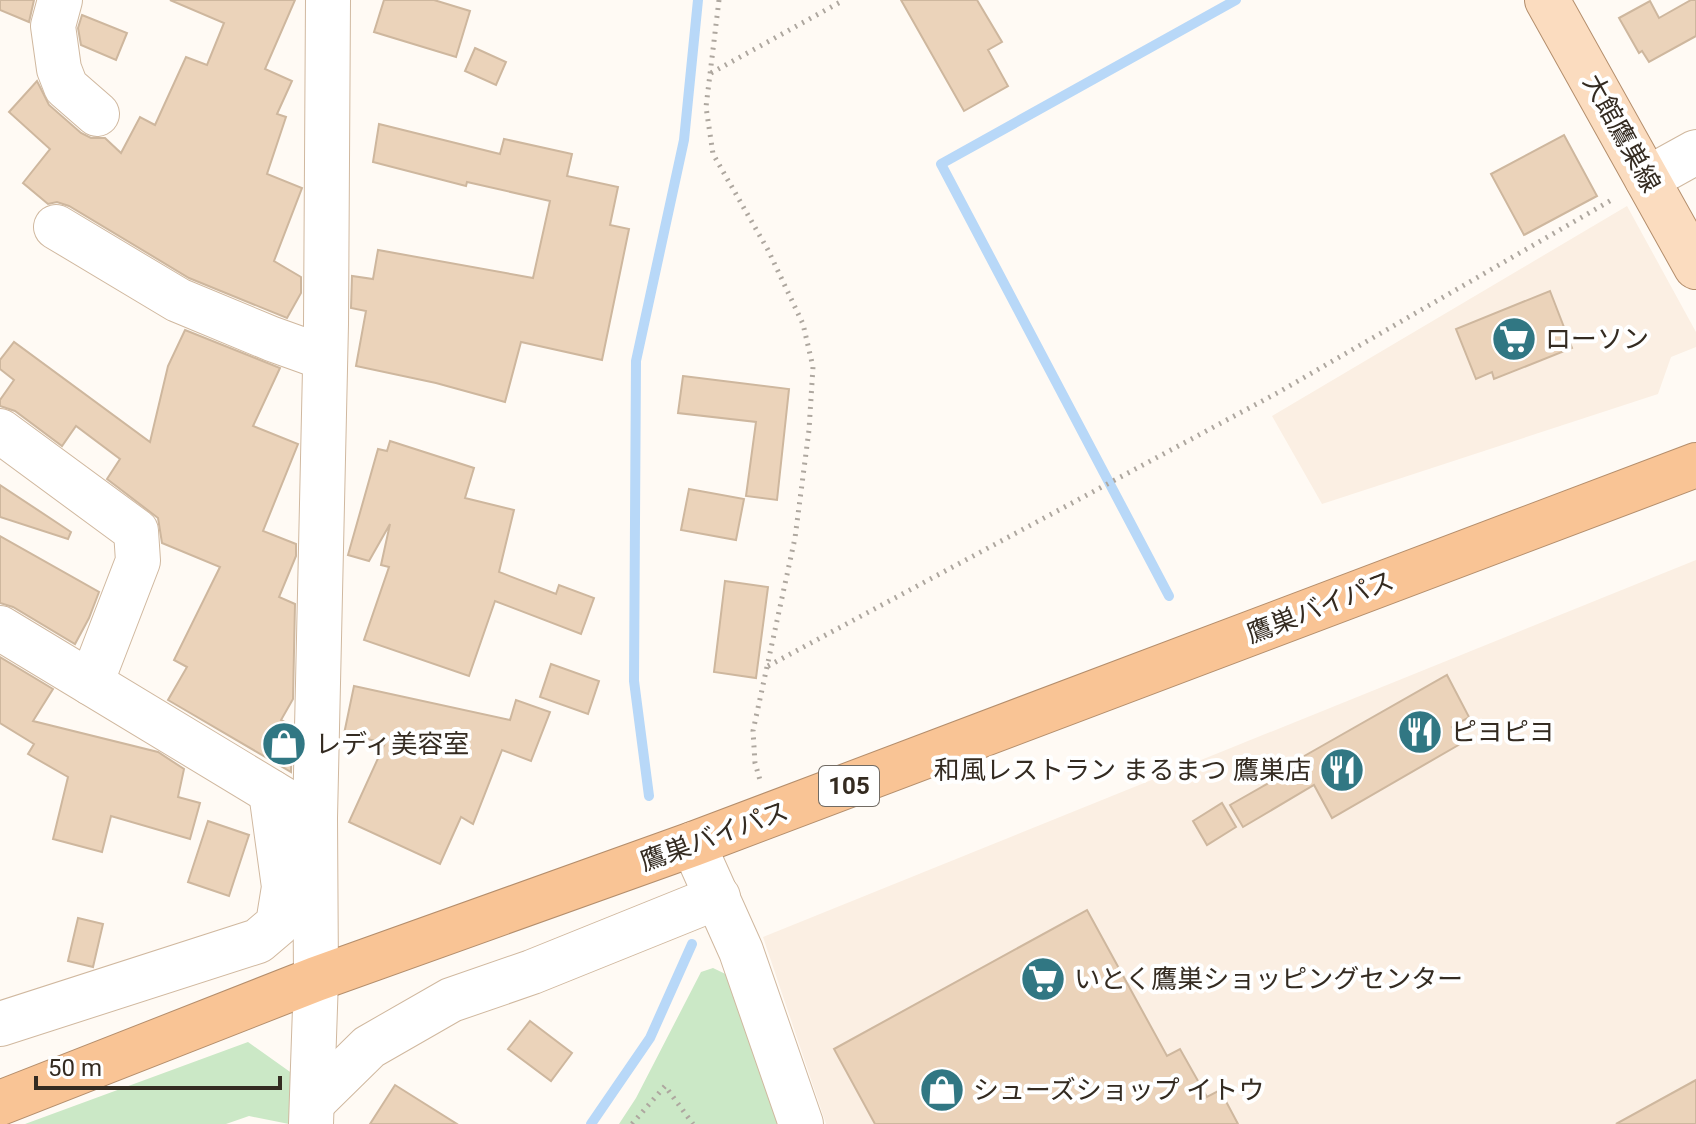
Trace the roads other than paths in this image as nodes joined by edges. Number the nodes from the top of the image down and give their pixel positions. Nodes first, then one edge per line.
1 (60, 0) edge
2 (328, 0) edge
3 (1547, 0) edge
4 (97, 114) dead end
5 (1696, 152) edge
6 (1647, 179) junction
7 (56, 227) dead end
8 (1696, 267) edge
9 (325, 358) junction
10 (0, 431) edge
11 (1696, 465) edge
12 (0, 628) edge
13 (91, 683) junction
14 (271, 792) junction
15 (315, 818) junction
16 (693, 844) junction
17 (718, 897) junction
18 (316, 979) junction
19 (0, 1024) edge
20 (0, 1103) edge
21 (312, 1113) edge
22 (801, 1124) edge

1 - 4 street
2 - 9 street
3 - 6 main road, 大館鷹巣線
5 - 6 street
6 - 8 main road, 大館鷹巣線
7 - 9 street
9 - 15 street
10 - 13 street
11 - 16 highway, 鷹巣バイパス / 105
12 - 13 street
13 - 14 street
14 - 15 street
14 - 19 street
15 - 18 street
16 - 17 street
16 - 18 highway, 鷹巣バイパス / 105
17 - 21 street
17 - 22 street
18 - 20 highway, 鷹巣バイパス / 105
18 - 21 street

